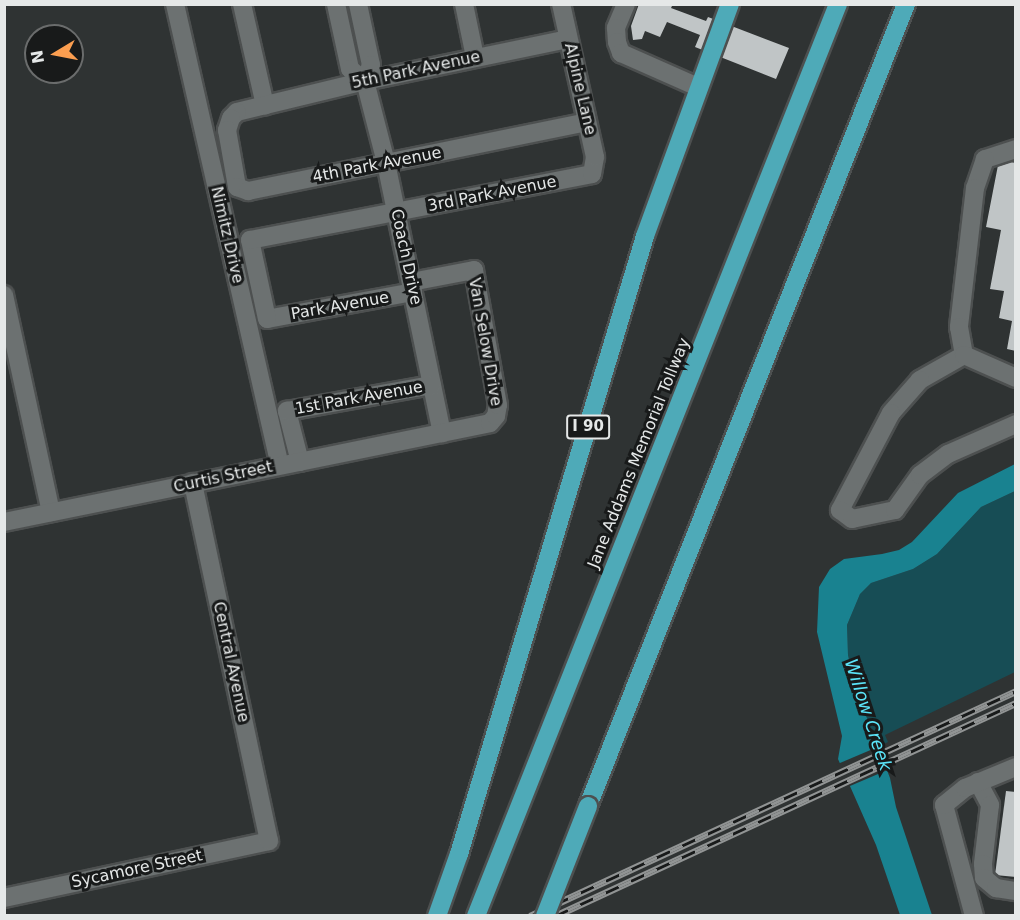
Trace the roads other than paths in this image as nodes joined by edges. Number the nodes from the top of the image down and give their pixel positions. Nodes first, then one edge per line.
1 (175, 4) edge
2 (242, 4) edge
3 (336, 4) edge
4 (358, 4) edge
5 (464, 4) edge
6 (561, 4) edge
7 (626, 4) edge
8 (730, 4) edge
9 (838, 4) edge
10 (906, 4) edge
11 (568, 39) junction
12 (475, 57) junction
13 (366, 81) junction
14 (698, 87) junction
15 (265, 105) junction
16 (231, 118) joint
17 (586, 122) junction
18 (1016, 149) edge
19 (386, 163) junction
20 (592, 174) joint
21 (396, 213) junction
22 (412, 287) junction
23 (4, 295) edge
24 (267, 319) joint
25 (964, 355) junction
26 (1016, 378) edge
27 (432, 385) junction
28 (1016, 424) edge
29 (441, 433) junction
30 (300, 462) junction
31 (280, 465) junction
32 (193, 483) junction
33 (51, 512) junction
34 (4, 522) edge
35 (1016, 767) edge
36 (978, 783) junction
37 (269, 841) joint
38 (1016, 891) edge
39 (4, 898) edge
40 (4, 903) edge
41 (8, 915) edge
42 (437, 915) edge
43 (476, 915) edge
44 (545, 915) edge
45 (974, 915) edge

1 - 31 street, Nimitz Drive
2 - 15 street
3 - 13 street, Coach Drive
4 - 13 street, Coach Drive
5 - 12 street
6 - 11 street, Alpine Lane
7 - 14 street
8 - 14 highway, I 90
9 - 43 highway, Jane Addams Memorial Tollway
10 - 44 highway, bridge
11 - 12 street, 5th Park Avenue
11 - 17 street, Alpine Lane
12 - 13 street, 5th Park Avenue
13 - 15 street, 5th Park Avenue
13 - 19 street, Coach Drive
14 - 42 highway, I 90
15 - 16 street, 5th Park Avenue
16 - 19 street, 4th Park Avenue
17 - 19 street, 4th Park Avenue
17 - 20 street, Alpine Lane
18 - 25 street
19 - 21 street, Coach Drive
20 - 21 street, 3rd Park Avenue
21 - 22 street, Coach Drive
21 - 24 street, 3rd Park Avenue
22 - 24 street, Park Avenue
22 - 27 street, Coach Drive
22 - 29 street, Van Selow Drive
23 - 33 street
25 - 26 street
25 - 28 street
27 - 29 street, Coach Drive
27 - 30 street, 1st Park Avenue
29 - 30 street, Curtis Street
30 - 31 street, Curtis Street
31 - 32 street, Curtis Street
32 - 33 street, Curtis Street
32 - 37 street, Central Avenue
33 - 34 street, Curtis Street
35 - 36 street
36 - 38 street
36 - 45 street
37 - 39 street, Sycamore Street
40 - 41 street

